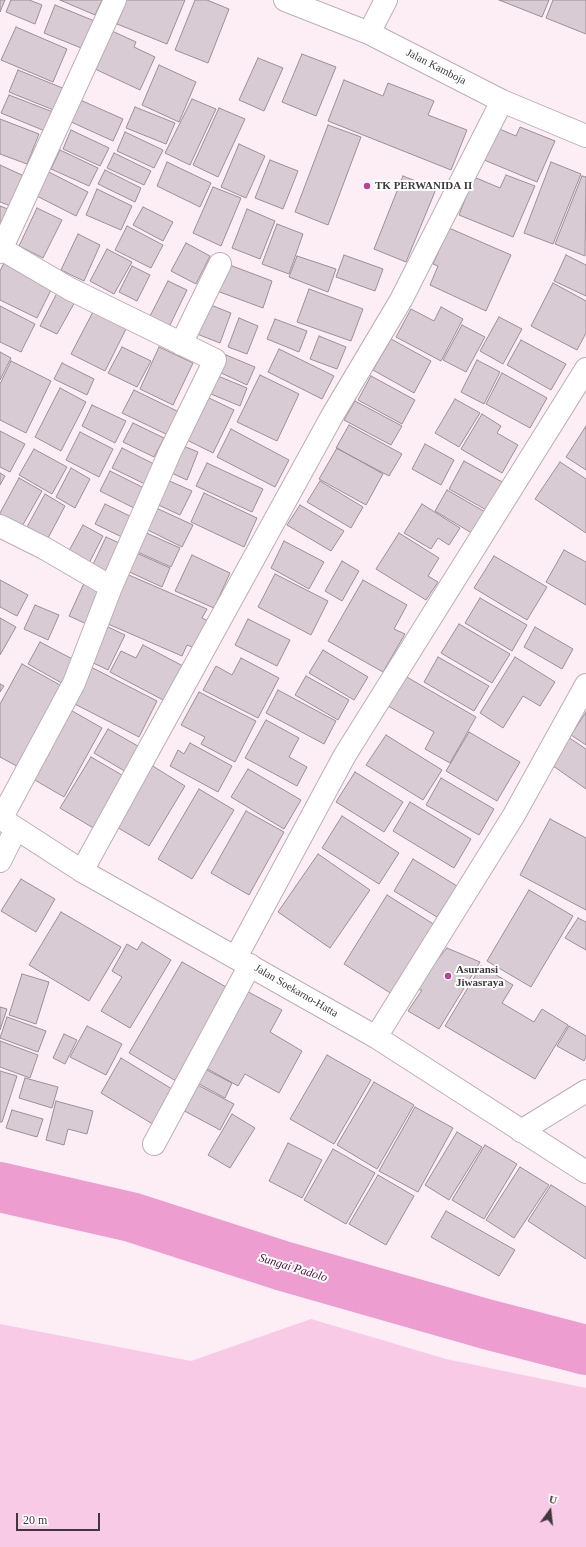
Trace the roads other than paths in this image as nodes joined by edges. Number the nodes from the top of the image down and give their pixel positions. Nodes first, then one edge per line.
1 (115, 0) edge
2 (285, 0) edge
3 (386, 0) edge
4 (369, 34) junction
5 (502, 101) junction
6 (586, 136) edge
7 (1, 250) edge
8 (220, 264) dead end
9 (181, 344) junction
10 (586, 369) edge
11 (0, 526) edge
12 (111, 587) junction
13 (586, 685) edge
14 (6, 822) edge
15 (0, 861) edge
16 (82, 871) junction
17 (243, 961) junction
18 (376, 1037) junction
19 (586, 1091) edge
20 (521, 1131) junction
21 (154, 1144) dead end
22 (586, 1172) edge

1 - 7 main road
2 - 4 main road, Jalan Kamboja
3 - 4 main road
4 - 5 main road, Jalan Kamboja
5 - 6 main road, Jalan Kamboja
5 - 16 main road
7 - 9 main road
8 - 9 main road
9 - 12 main road
10 - 17 main road
11 - 12 main road
12 - 14 main road
13 - 18 main road
14 - 15 main road
14 - 16 main road, Jalan Soekarno-Hatta
16 - 17 main road, Jalan Soekarno-Hatta
17 - 18 main road, Jalan Soekarno-Hatta
17 - 21 main road
18 - 20 main road, Jalan Soekarno-Hatta
19 - 20 main road
20 - 22 main road, Jalan Soekarno-Hatta

